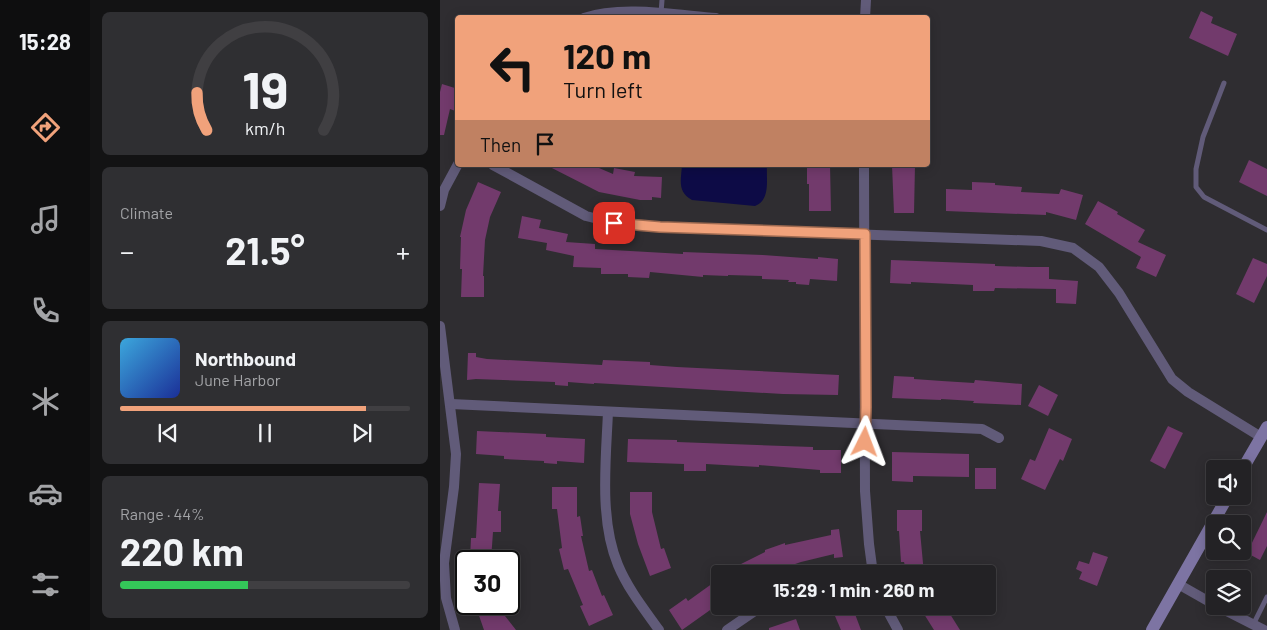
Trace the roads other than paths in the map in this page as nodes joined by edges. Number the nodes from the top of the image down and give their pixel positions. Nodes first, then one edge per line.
1 (662, 0) edge
2 (866, 0) edge
3 (661, 14) junction
4 (593, 15) edge
5 (675, 15) edge
6 (865, 15) edge
7 (1224, 83) dead end
8 (456, 167) edge
9 (497, 167) edge
10 (864, 167) edge
11 (440, 206) edge
12 (1267, 230) edge
13 (865, 234) junction
14 (440, 326) edge
15 (451, 404) junction
16 (608, 412) junction
17 (866, 424) junction
18 (1264, 432) edge
19 (999, 438) dead end
20 (1248, 460) edge
21 (1223, 505) edge
22 (872, 565) edge
23 (1178, 584) junction
24 (1267, 598) edge
25 (1206, 600) edge
26 (749, 615) edge
27 (890, 615) edge
28 (1233, 615) edge
29 (1253, 626) junction
30 (455, 630) edge
31 (659, 630) edge
32 (727, 630) edge
33 (898, 630) edge
34 (1152, 630) edge
35 (1264, 630) edge

1 - 3 lane
2 - 6 street
3 - 4 street
3 - 5 street
7 - 12 lane
8 - 11 street
9 - 13 street
10 - 13 street
13 - 17 street
13 - 18 street
14 - 15 street
15 - 16 street
15 - 30 street
16 - 17 street
16 - 31 street
17 - 19 street
17 - 22 street
18 - 20 street
21 - 23 street
23 - 25 street
23 - 34 street
24 - 29 lane
26 - 32 street
27 - 33 street
28 - 29 street
29 - 35 street

